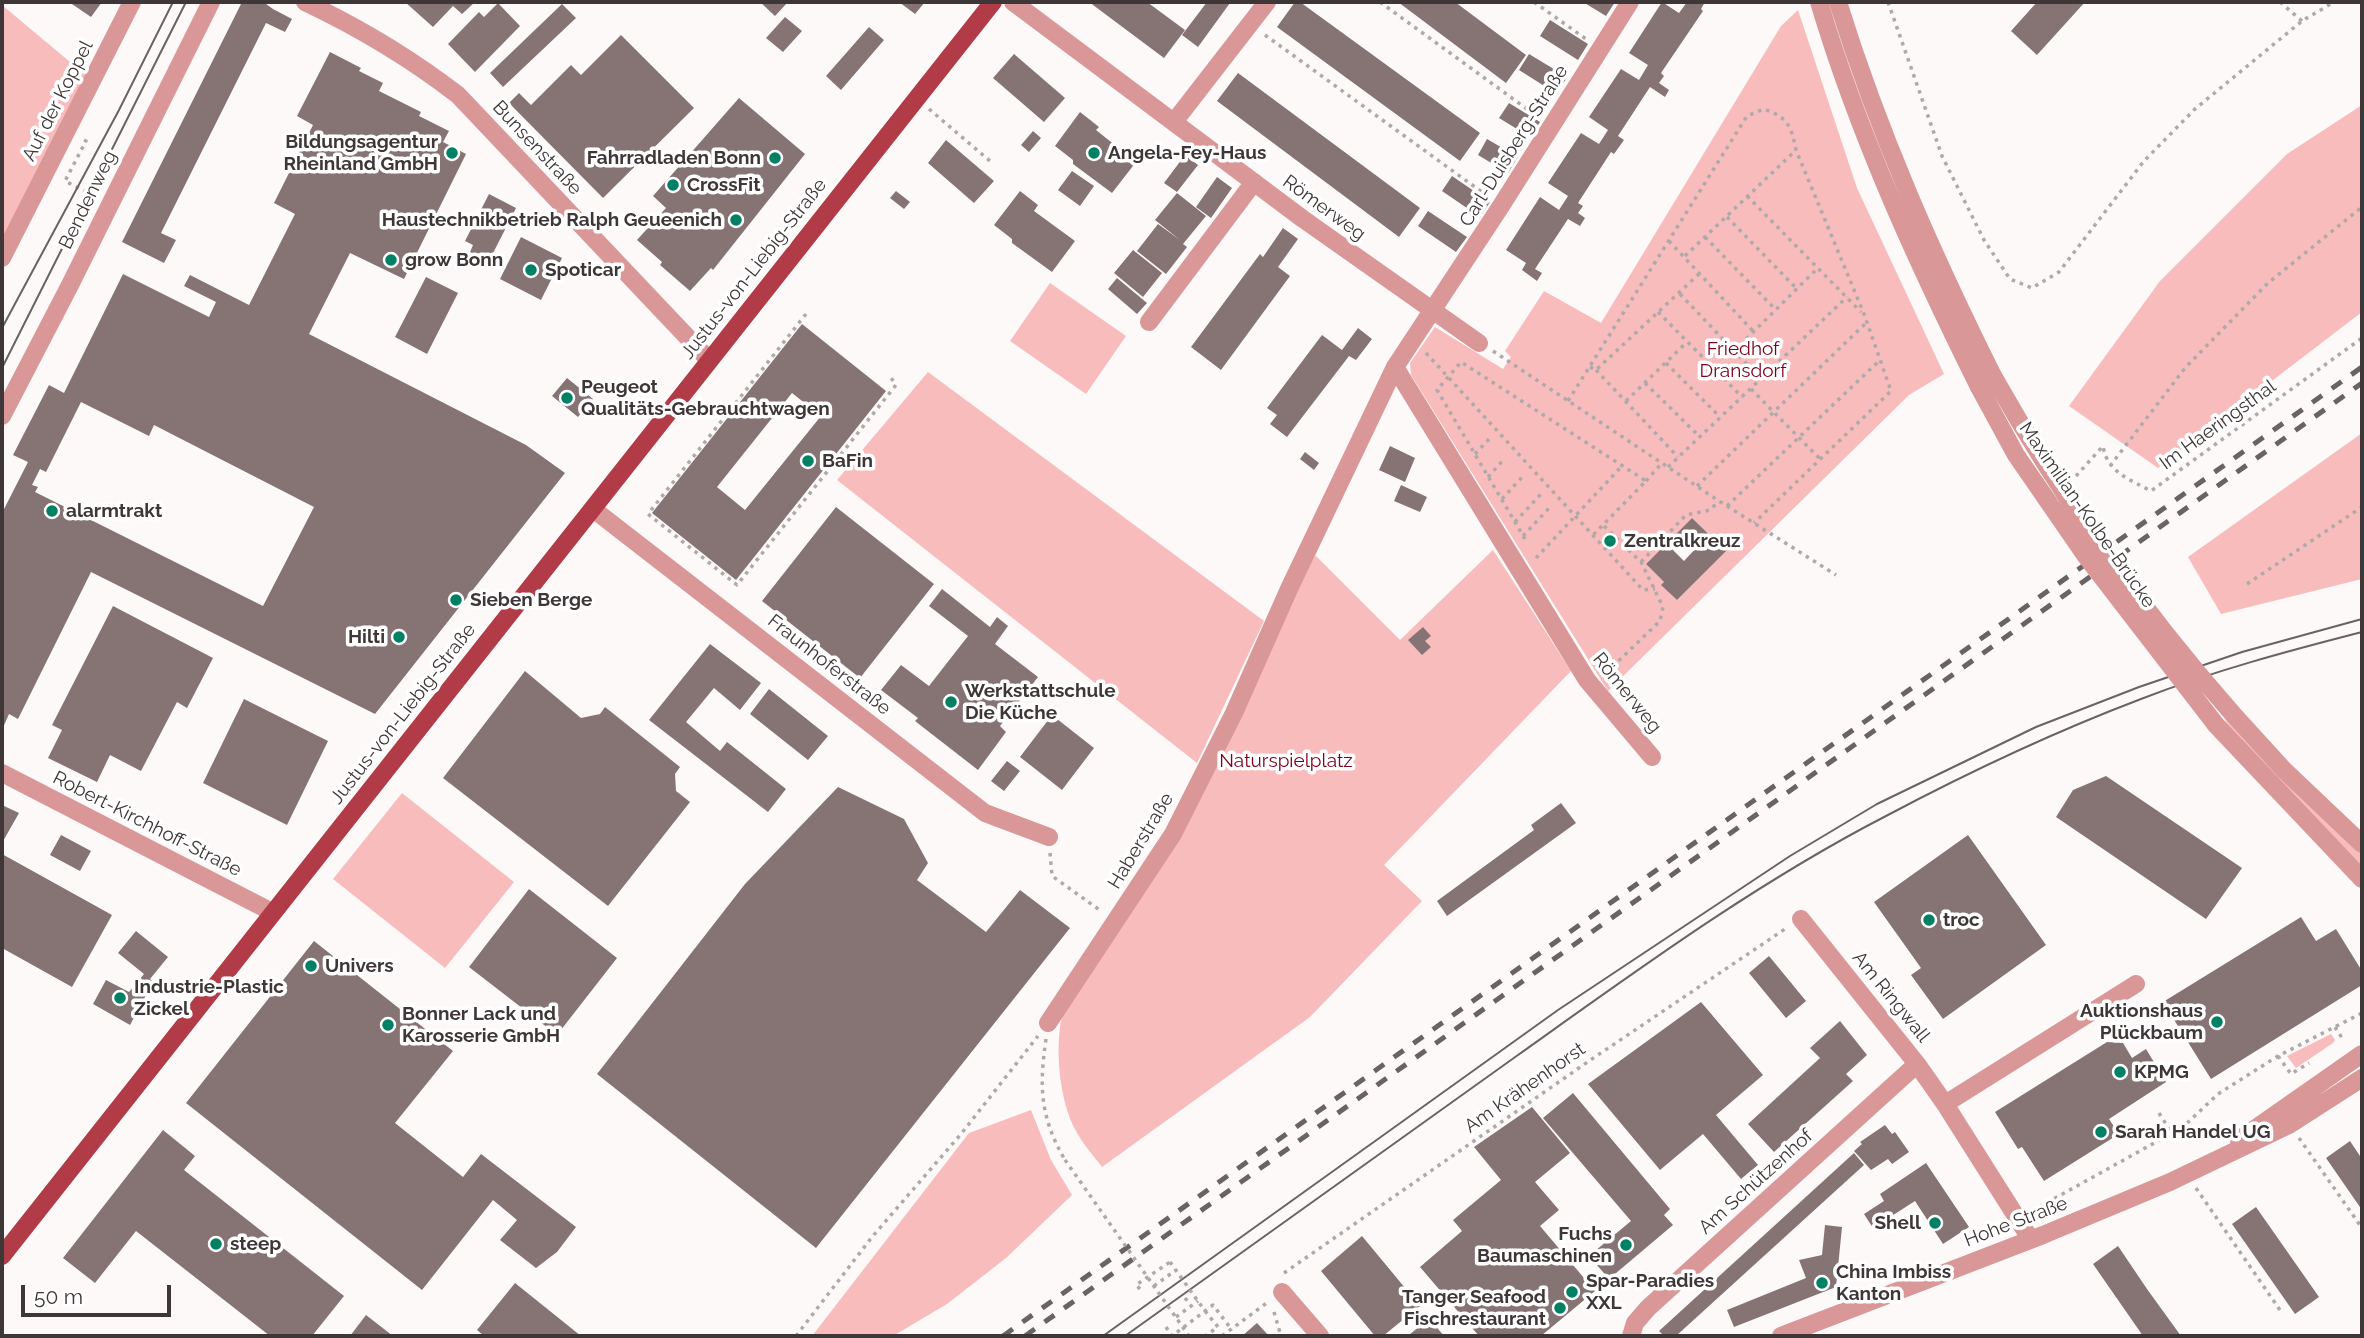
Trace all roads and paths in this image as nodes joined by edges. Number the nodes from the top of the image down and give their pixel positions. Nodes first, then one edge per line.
1 (132, 2) edge
2 (211, 2) edge
3 (305, 2) edge
4 (993, 2) edge
5 (1013, 2) edge
6 (1267, 2) edge
7 (1380, 2) edge
8 (1534, 2) edge
9 (1630, 2) edge
10 (1819, 2) edge
11 (1838, 2) edge
12 (1888, 2) edge
13 (2280, 2) edge
14 (2333, 2) edge
15 (2302, 21) junction
16 (1249, 24) junction
17 (1601, 48) junction
18 (917, 98) junction
19 (1174, 122) junction
20 (1551, 127) junction
21 (66, 131) junction
22 (1796, 150) junction
23 (990, 160) dead end
24 (1254, 182) junction
25 (1747, 196) junction
26 (100, 199) dead end
27 (1501, 206) junction
28 (2362, 207) edge
29 (1727, 217) junction
30 (1705, 237) junction
31 (1669, 241) junction
32 (1685, 256) junction
33 (2, 258) edge
34 (1818, 268) junction
35 (1700, 273) junction
36 (1797, 289) junction
37 (1680, 294) junction
38 (1847, 298) junction
39 (1775, 309) junction
40 (1432, 312) junction
41 (1658, 312) junction
42 (806, 314) dead end
43 (1864, 314) junction
44 (1149, 322) dead end
45 (1867, 322) junction
46 (1753, 331) junction
47 (2362, 338) edge
48 (1412, 339) junction
49 (1687, 342) junction
50 (1479, 343) joint
51 (1734, 351) junction
52 (709, 360) junction
53 (1880, 360) junction
54 (1666, 363) junction
55 (1395, 367) junction
56 (1590, 367) junction
57 (1596, 370) junction
58 (889, 375) dead end
59 (1448, 377) junction
60 (1761, 379) junction
61 (1986, 382) junction
62 (1645, 383) junction
63 (1751, 389) junction
64 (1742, 397) junction
65 (1568, 401) junction
66 (1625, 402) junction
67 (1773, 412) junction
68 (2, 416) edge
69 (1720, 417) junction
70 (1700, 437) junction
71 (1798, 437) junction
72 (1489, 439) dead end
73 (1475, 454) junction
74 (1678, 457) junction
75 (1505, 458) dead end
76 (1821, 460) junction
77 (1662, 463) junction
78 (1622, 466) junction
79 (1668, 467) junction
80 (2110, 467) junction
81 (1523, 476) dead end
82 (1488, 477) junction
83 (1646, 481) junction
84 (2070, 484) dead end
85 (1697, 486) junction
86 (1541, 494) dead end
87 (1502, 499) junction
88 (1718, 501) junction
89 (1552, 505) dead end
90 (1727, 506) junction
91 (2362, 507) edge
92 (593, 509) junction
93 (1576, 517) junction
94 (1514, 522) junction
95 (1754, 523) junction
96 (1604, 526) junction
97 (1523, 536) junction
98 (1593, 536) junction
99 (1641, 562) junction
100 (1836, 575) dead end
101 (2247, 584) dead end
102 (1655, 589) junction
103 (1592, 687) junction
104 (1652, 757) dead end
105 (2, 773) edge
106 (1049, 836) joint
107 (2362, 844) edge
108 (2362, 879) edge
109 (272, 912) junction
110 (1801, 919) joint
111 (1117, 921) junction
112 (2136, 984) dead end
113 (2362, 1013) edge
114 (1048, 1023) junction
115 (2335, 1027) junction
116 (2342, 1038) dead end
117 (2362, 1054) edge
118 (2278, 1056) junction
119 (2309, 1063) dead end
120 (1917, 1064) junction
121 (2362, 1077) edge
122 (1945, 1104) junction
123 (2159, 1113) dead end
124 (2171, 1133) junction
125 (2298, 1136) dead end
126 (2186, 1174) junction
127 (2018, 1220) junction
128 (2362, 1228) edge
129 (2031, 1240) junction
130 (2, 1256) edge
131 (1176, 1270) junction
132 (1167, 1277) junction
133 (1171, 1283) dead end
134 (1154, 1286) junction
135 (1140, 1289) dead end
136 (1276, 1296) junction
137 (1185, 1298) dead end
138 (1198, 1301) junction
139 (1191, 1306) junction
140 (1205, 1311) junction
141 (2282, 1313) dead end
142 (1176, 1317) junction
143 (1166, 1327) dead end
144 (1232, 1330) junction
145 (796, 1336) edge
146 (1189, 1336) edge
147 (1205, 1336) edge
148 (1222, 1336) edge
149 (1281, 1336) edge
150 (1320, 1336) edge
151 (1631, 1336) edge
152 (1781, 1336) edge

1 - 21 street, Auf der Koppel
2 - 68 street, Bendenweg
3 - 52 street, Bunsenstraße
4 - 18 main road, Justus-von-Liebig-Straße
5 - 19 street, Römerweg
6 - 16 street
7 - 20 path
8 - 17 path
9 - 17 street, Carl-Duisberg-Straße
10 - 61 street, Maximilian-Kolbe-Brücke
11 - 61 street, Maximilian-Kolbe-Brücke
12 - 15 path
13 - 15 path
14 - 15 path
16 - 19 street
16 - 27 path
17 - 20 street, Carl-Duisberg-Straße
18 - 23 path
18 - 52 main road, Justus-von-Liebig-Straße
19 - 24 street, Römerweg
20 - 27 street, Carl-Duisberg-Straße
21 - 26 path
21 - 33 street, Auf der Koppel
22 - 25 path
22 - 31 path
22 - 43 path
24 - 40 street, Römerweg
24 - 44 street
25 - 29 path
25 - 34 path
27 - 40 street, Carl-Duisberg-Straße
28 - 80 path
29 - 30 path
29 - 36 path
30 - 32 path
30 - 39 path
31 - 32 path
31 - 56 path
32 - 35 path
34 - 36 path
34 - 38 path
35 - 37 path
35 - 46 path
36 - 39 path
37 - 41 path
37 - 51 path
38 - 43 path
38 - 60 path
39 - 46 path
40 - 48 street, Haberstraße
40 - 50 street, Römerweg
41 - 49 path
41 - 57 path
42 - 58 path
43 - 45 path
45 - 53 path
45 - 67 path
46 - 51 path
47 - 80 path, Im Haeringsthal
48 - 55 street, Haberstraße
48 - 59 path
49 - 54 path
49 - 64 path
50 - 65 path
51 - 60 path
52 - 92 main road, Justus-von-Liebig-Straße
53 - 71 path
53 - 76 path
54 - 62 path
54 - 69 path
55 - 103 street, Römerweg
55 - 111 street, Haberstraße
56 - 57 path
56 - 65 path
57 - 66 path
59 - 73 path
59 - 78 path
59 - 93 path
60 - 63 path
61 - 107 street, Maximilian-Kolbe-Brücke, bridge
61 - 108 street, Maximilian-Kolbe-Brücke, bridge
62 - 66 path
62 - 70 path
63 - 64 path
63 - 67 path
64 - 69 path
65 - 77 path
66 - 74 path
67 - 71 path
67 - 85 path
69 - 70 path
70 - 74 path
71 - 76 path
71 - 90 path
72 - 73 path
73 - 82 path
74 - 79 path
75 - 82 path
76 - 95 path
77 - 79 path
77 - 83 path
78 - 83 path
78 - 93 path
79 - 85 path
80 - 84 path, Im Haeringsthal
81 - 87 path
82 - 87 path
83 - 96 path
85 - 88 path
86 - 94 path
87 - 94 path
88 - 90 path
88 - 99 path
89 - 97 path
90 - 95 path
91 - 101 path
92 - 106 street, Fraunhoferstraße
92 - 109 main road, Justus-von-Liebig-Straße
93 - 97 path
93 - 98 path
94 - 97 path
95 - 100 path
96 - 98 path
96 - 99 path
98 - 102 path
99 - 102 path
102 - 103 path
103 - 104 street, Römerweg
105 - 109 street, Robert-Kirchhoff-Straße
106 - 111 path
109 - 130 main road, Justus-von-Liebig-Straße
110 - 120 street, Am Ringwall
110 - 136 path, Am Krähenhorst
111 - 114 street, Haberstraße
112 - 122 street
113 - 115 path
114 - 134 path, bridge
114 - 145 path
115 - 116 path
115 - 118 path
117 - 126 street, Hohe Straße
118 - 119 path
118 - 124 path
120 - 122 street, Am Ringwall
120 - 151 street, Am Schützenhof
121 - 126 street, Hohe Straße
122 - 127 street, Am Ringwall
123 - 124 path
124 - 127 path
125 - 128 path
126 - 129 street, Hohe Straße
126 - 141 path
127 - 129 street, Am Ringwall
129 - 152 street, Hohe Straße
131 - 132 path
131 - 135 path, bridge
131 - 138 path, bridge
132 - 133 path
132 - 134 path
134 - 142 path, bridge
136 - 144 path, Am Krähenhorst
136 - 149 path
136 - 150 street
137 - 139 path
138 - 139 path, bridge
138 - 140 path, bridge
139 - 142 path
140 - 143 path
140 - 144 path
140 - 147 path
142 - 146 path, bridge
144 - 148 path, Am Krähenhorst

